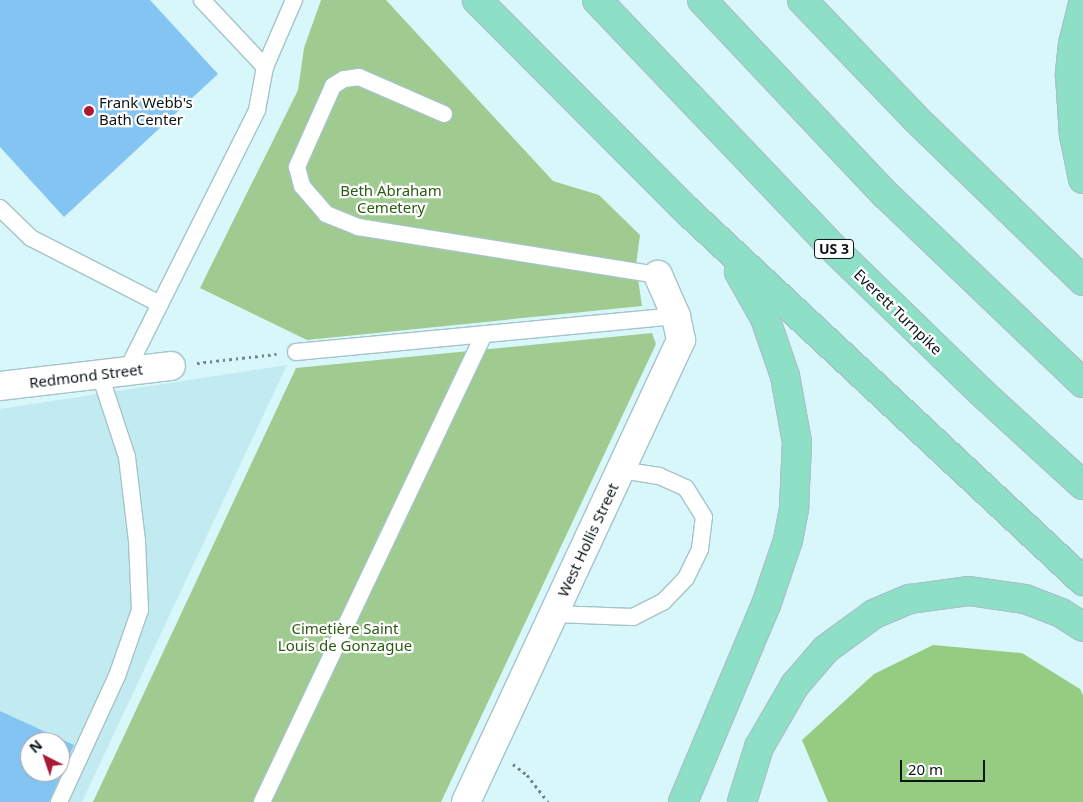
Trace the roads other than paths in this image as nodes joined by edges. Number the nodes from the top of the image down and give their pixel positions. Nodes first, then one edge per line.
1 (202, 0) edge
2 (294, 0) edge
3 (477, 0) edge
4 (597, 0) edge
5 (702, 0) edge
6 (802, 0) edge
7 (1083, 4) edge
8 (265, 67) junction
9 (444, 114) dead end
10 (1083, 178) edge
11 (682, 206) junction
12 (0, 208) edge
13 (658, 275) joint
14 (1083, 281) edge
15 (160, 304) junction
16 (676, 316) junction
17 (484, 334) junction
18 (296, 352) road end
19 (171, 366) road end
20 (113, 373) junction
21 (1083, 383) edge
22 (0, 386) edge
23 (621, 470) junction
24 (1083, 485) edge
25 (1083, 582) edge
26 (554, 614) junction
27 (1083, 627) edge
28 (59, 802) edge
29 (262, 802) edge
30 (466, 802) edge
31 (683, 802) edge
32 (742, 802) edge

1 - 8 lane
2 - 8 lane
3 - 11 highway
4 - 24 highway, Everett Turnpike / US 3
5 - 21 highway
6 - 14 highway
7 - 10 highway
8 - 15 lane
9 - 13 lane
11 - 25 highway
11 - 31 highway
12 - 15 lane
13 - 16 street, West Hollis Street
15 - 20 lane
16 - 17 lane
16 - 23 street, West Hollis Street
17 - 18 lane
17 - 29 lane
19 - 20 street, Redmond Street
20 - 22 street, Redmond Street
20 - 28 lane
23 - 26 street, West Hollis Street
23 - 26 lane
26 - 30 street, West Hollis Street
27 - 32 highway

